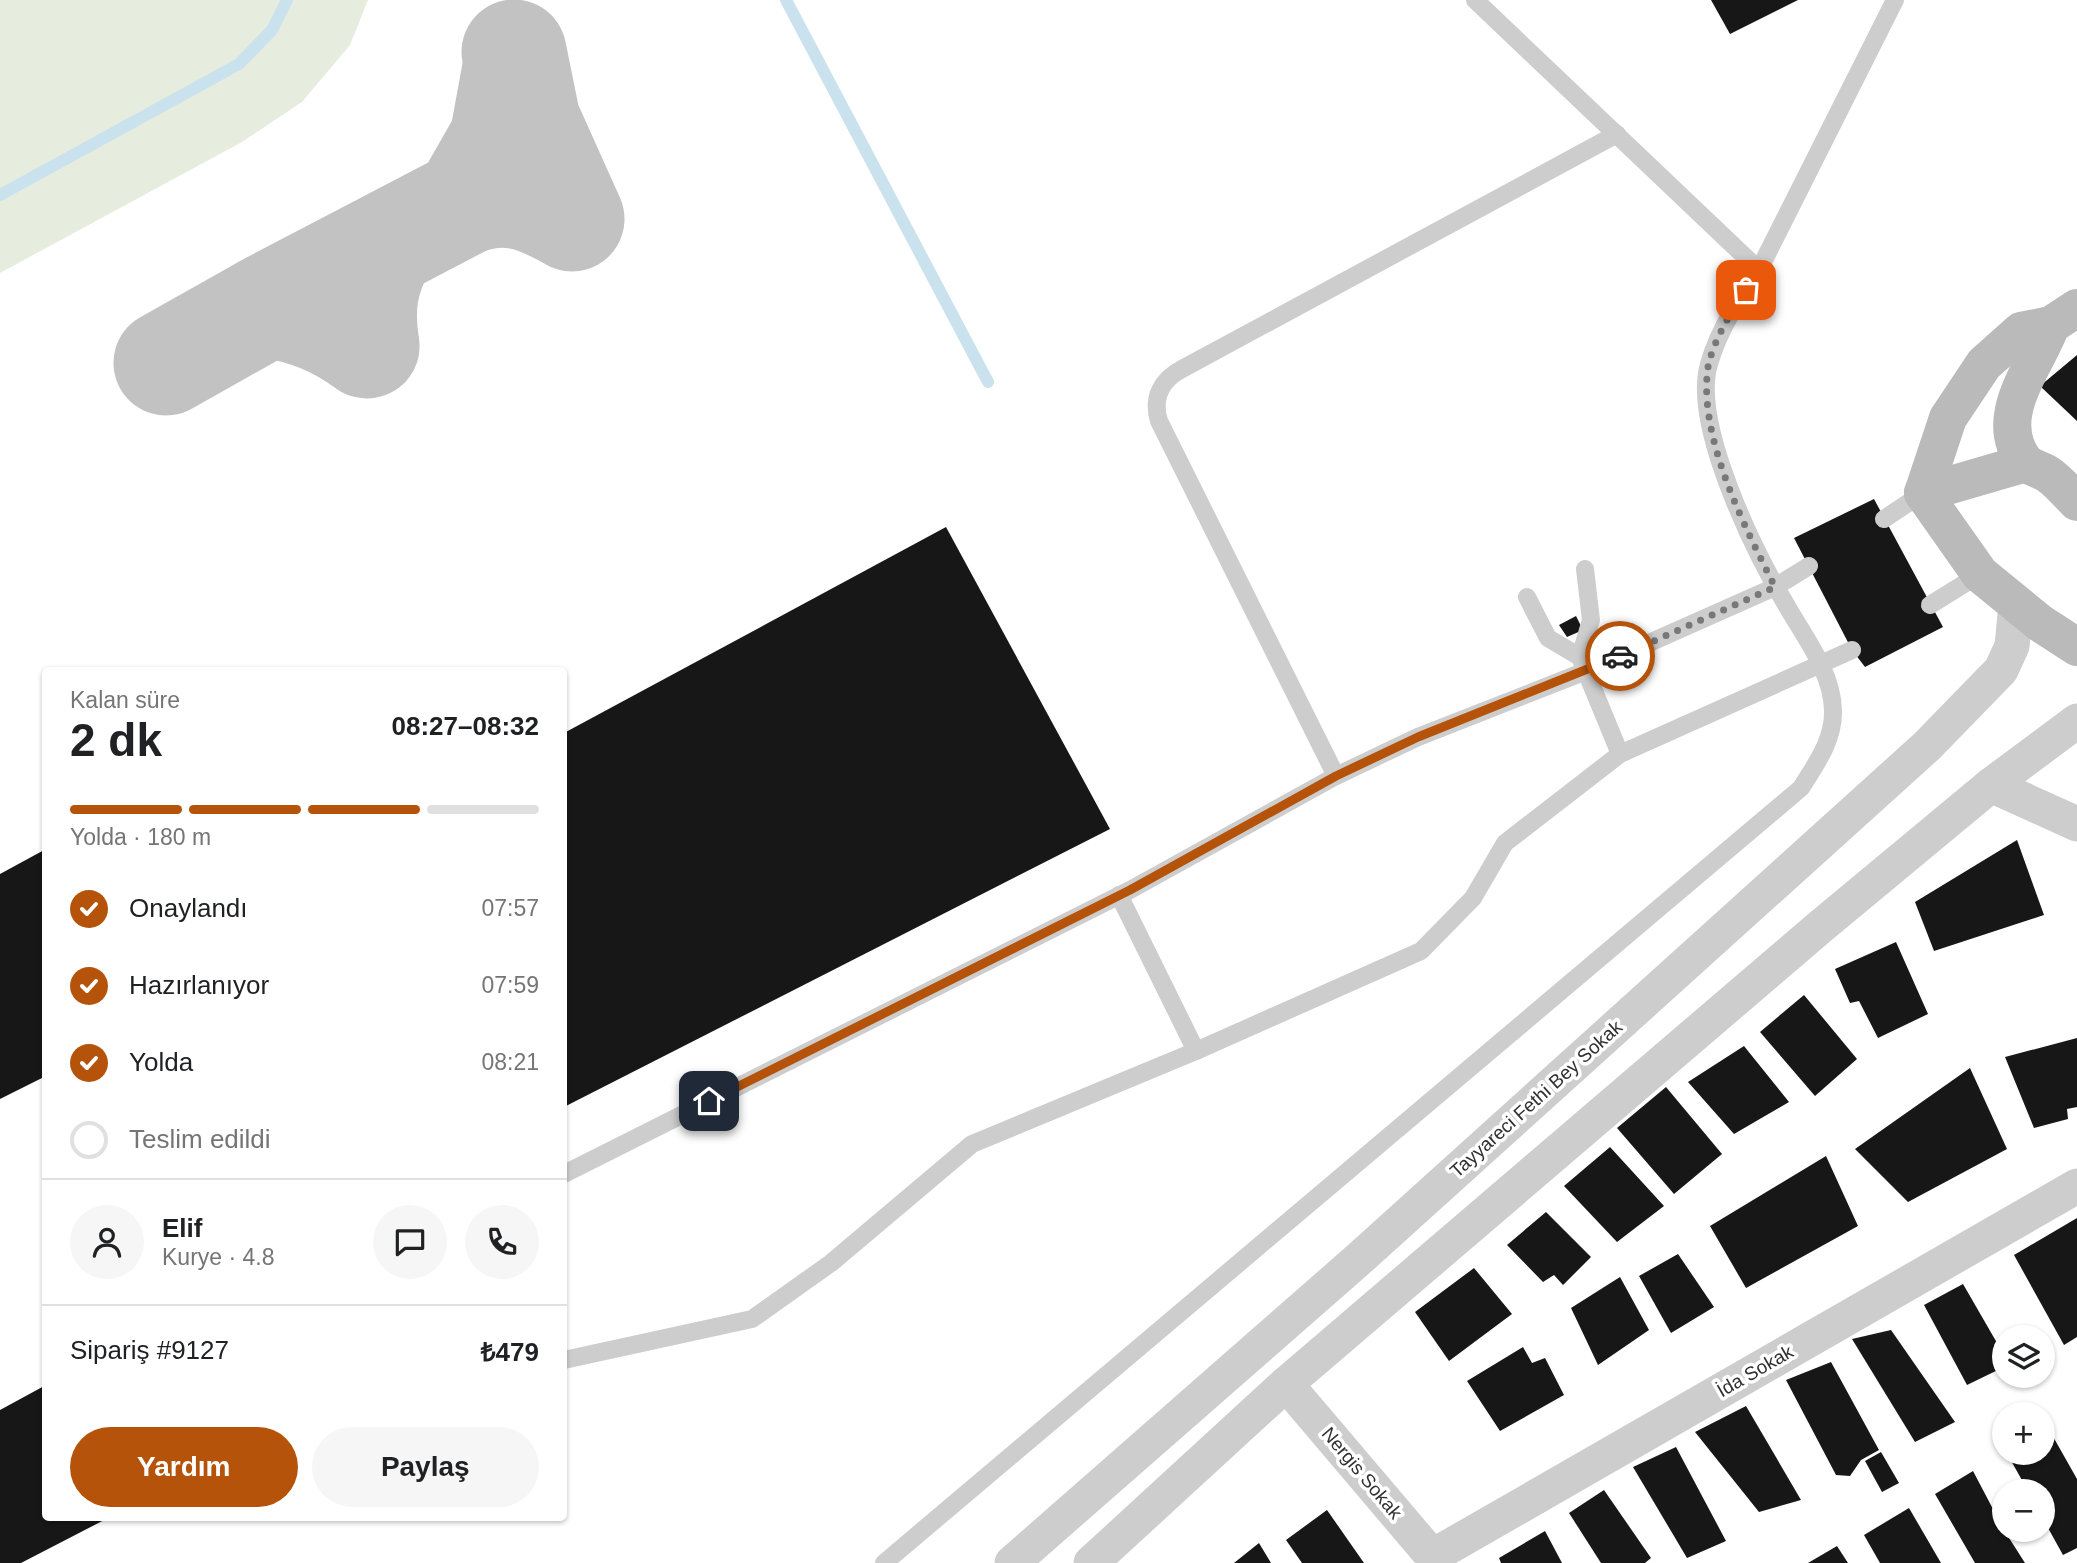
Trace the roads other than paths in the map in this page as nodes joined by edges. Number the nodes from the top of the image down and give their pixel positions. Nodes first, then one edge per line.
1 (1475, 0) edge
2 (1895, 0) edge
3 (1617, 135) junction
4 (1759, 270) junction
5 (2064, 316) edge
6 (2026, 463) junction
7 (1923, 493) junction
8 (2077, 502) edge
9 (1884, 519) dead end
10 (1809, 566) dead end
11 (1585, 569) dead end
12 (1980, 574) junction
13 (1775, 587) junction
14 (1527, 597) dead end
15 (2015, 604) junction
16 (1930, 606) dead end
17 (2077, 647) edge
18 (1852, 650) dead end
19 (1583, 664) junction
20 (1822, 665) junction
21 (2077, 720) edge
22 (1620, 754) junction
23 (1336, 776) junction
24 (1991, 785) junction
25 (2077, 824) edge
26 (1119, 895) junction
27 (1196, 1051) junction
28 (567, 1172) edge
29 (2077, 1186) edge
30 (567, 1359) edge
31 (1286, 1384) junction
32 (1435, 1560) edge
33 (884, 1563) edge
34 (1012, 1563) edge
35 (1091, 1563) edge

1 - 3 lane
2 - 4 lane
3 - 4 lane
3 - 23 lane
4 - 13 lane
5 - 6 main road
5 - 7 main road
6 - 7 main road
6 - 8 main road
7 - 9 lane
7 - 12 main road
10 - 13 lane
11 - 19 lane
12 - 15 main road
12 - 16 lane
13 - 19 lane
13 - 20 lane
14 - 19 lane
15 - 17 main road
15 - 34 street, Tayyareci Fethi Bey Sokak
18 - 20 lane
19 - 22 lane
19 - 23 lane
20 - 22 lane
20 - 33 lane
21 - 24 street
22 - 27 lane
23 - 26 lane
24 - 25 street
24 - 31 street
26 - 27 lane
26 - 28 lane
27 - 30 lane
29 - 32 street, İda Sokak
31 - 32 street, Nergis Sokak
31 - 35 street

